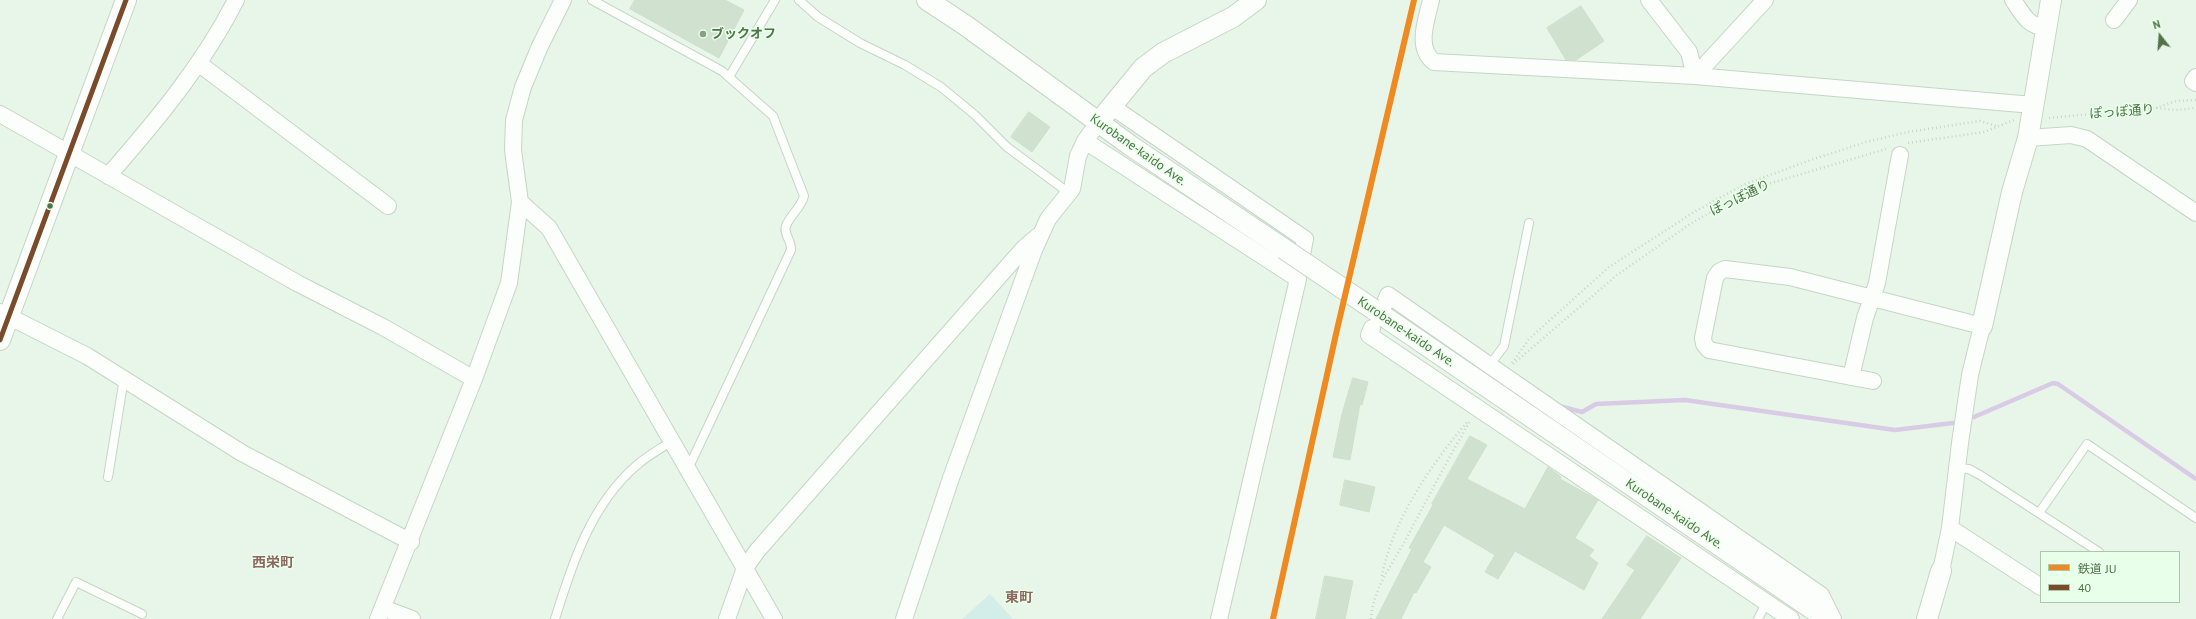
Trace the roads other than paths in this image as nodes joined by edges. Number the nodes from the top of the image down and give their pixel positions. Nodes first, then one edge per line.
1 (126, 0) edge
2 (236, 0) edge
3 (563, 0) edge
4 (592, 0) edge
5 (775, 0) edge
6 (799, 0) edge
7 (927, 0) edge
8 (1431, 0) edge
9 (1649, 0) edge
10 (1765, 0) edge
11 (2014, 0) edge
12 (2051, 0) edge
13 (2129, 0) edge
14 (1252, 1) edge
15 (2114, 20) dead end
16 (2045, 27) junction
17 (198, 63) junction
18 (1695, 76) junction
19 (729, 77) junction
20 (2196, 77) edge
21 (2196, 83) edge
22 (2033, 105) junction
23 (1111, 106) junction
24 (0, 114) edge
25 (1098, 123) junction
26 (2028, 138) junction
27 (1085, 141) junction
28 (1899, 149) road end
29 (70, 152) junction
30 (108, 176) junction
31 (1069, 193) junction
32 (520, 202) junction
33 (388, 206) dead end
34 (2196, 213) edge
35 (1529, 223) dead end
36 (1041, 233) junction
37 (1298, 279) junction
38 (1871, 299) junction
39 (4, 314) edge
40 (1376, 314) junction
41 (1982, 326) junction
42 (0, 340) edge
43 (1489, 366) junction
44 (1851, 377) junction
45 (124, 378) junction
46 (474, 379) junction
47 (1873, 382) dead end
48 (672, 441) junction
49 (1957, 468) junction
50 (688, 469) junction
51 (108, 477) dead end
52 (2039, 514) junction
53 (2196, 518) edge
54 (1950, 528) junction
55 (410, 542) junction
56 (2097, 551) edge
57 (745, 568) junction
58 (1941, 571) joint
59 (2040, 586) edge
60 (1766, 603) junction
61 (142, 614) dead end
62 (380, 614) edge
63 (57, 619) edge
64 (412, 619) edge
65 (556, 619) edge
66 (727, 619) edge
67 (774, 619) edge
68 (904, 619) edge
69 (1219, 619) edge
70 (1758, 619) edge
71 (1791, 619) edge
72 (1828, 619) edge
73 (1832, 619) edge
74 (1927, 619) edge

1 - 29 street
2 - 17 street
3 - 32 street
4 - 19 lane
5 - 19 lane
6 - 31 lane
7 - 25 street, Kurobane-kaido Ave.
8 - 18 street
9 - 18 street
10 - 18 street
11 - 16 street
12 - 16 street
13 - 15 street
14 - 23 street
16 - 22 street
17 - 30 street
17 - 33 street
18 - 22 street
19 - 50 lane
20 - 21 street
22 - 26 street
23 - 25 street
23 - 37 street
24 - 29 street
25 - 27 street
25 - 40 street, Kurobane-kaido Ave., bridge
26 - 34 street
26 - 41 street
27 - 31 street
27 - 37 street
28 - 38 street
29 - 30 street
29 - 39 street
30 - 46 street
31 - 36 street
32 - 46 street
32 - 48 street
35 - 43 lane
36 - 57 street
36 - 68 street
37 - 69 street
38 - 41 street
38 - 44 street
38 - 44 street
39 - 42 street
39 - 45 street
40 - 43 street
40 - 60 street
40 - 72 street, Kurobane-kaido Ave.
41 - 49 street
43 - 73 street
44 - 47 street
45 - 51 lane
45 - 55 street
46 - 55 street
48 - 50 street
48 - 65 lane
49 - 52 lane
49 - 54 street
50 - 57 street
52 - 53 lane
52 - 56 lane
54 - 58 street
54 - 59 street
55 - 62 street
57 - 66 street
57 - 67 street
58 - 74 street
60 - 70 lane
60 - 71 street
61 - 63 lane
62 - 64 street

